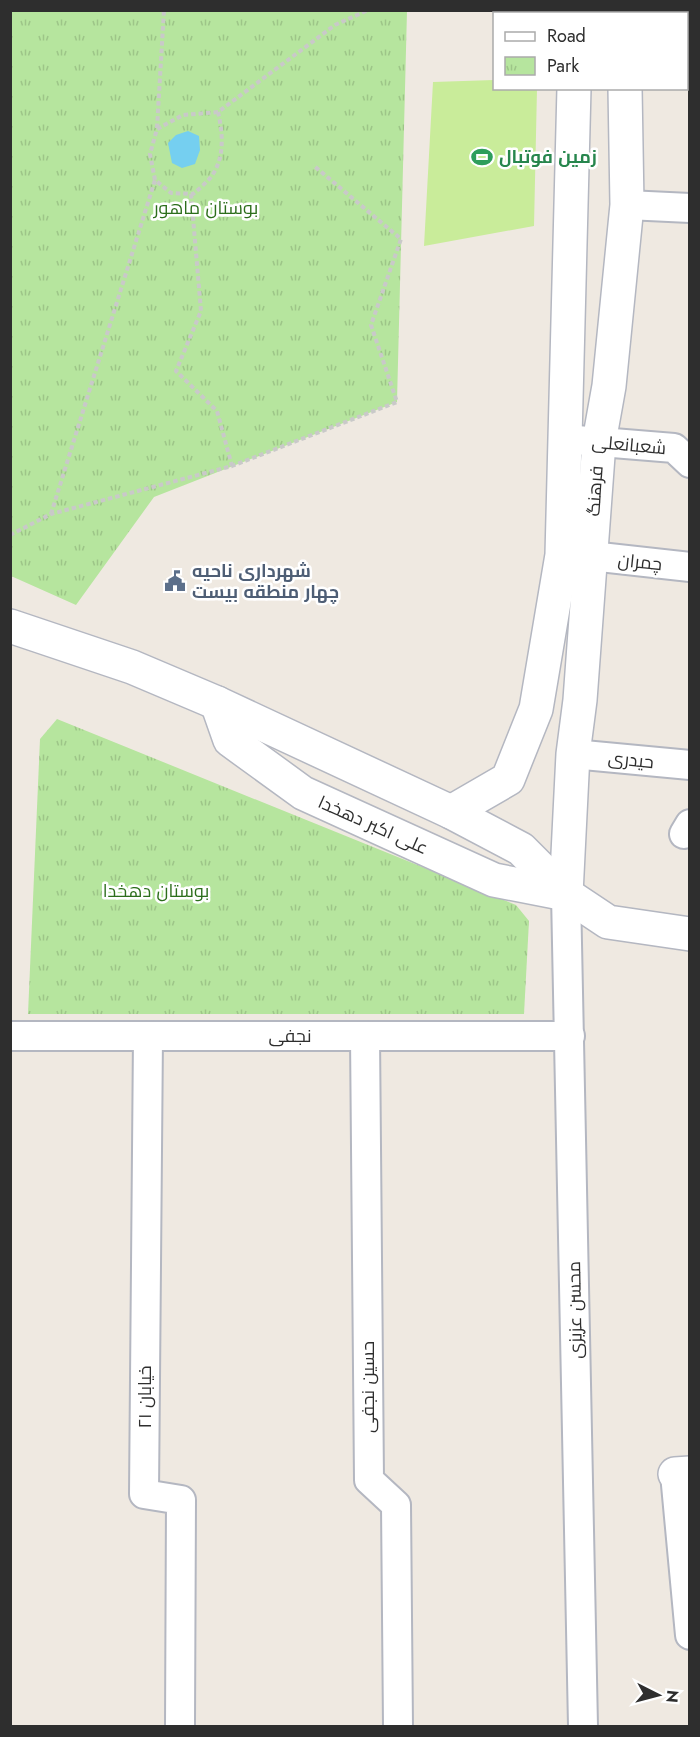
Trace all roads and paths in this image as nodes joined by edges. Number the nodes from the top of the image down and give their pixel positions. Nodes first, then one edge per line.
1 (164, 10) edge
2 (368, 10) edge
3 (573, 90) edge
4 (625, 90) edge
5 (218, 112) junction
6 (157, 129) junction
7 (313, 165) dead end
8 (155, 180) junction
9 (191, 194) junction
10 (627, 205) junction
11 (690, 208) edge
12 (564, 439) junction
13 (599, 442) junction
14 (690, 463) edge
15 (232, 466) junction
16 (51, 514) junction
17 (10, 535) edge
18 (591, 556) junction
19 (690, 567) edge
20 (10, 626) edge
21 (217, 703) junction
22 (573, 754) junction
23 (690, 765) edge
24 (451, 812) junction
25 (567, 894) junction
26 (690, 934) edge
27 (10, 1036) edge
28 (148, 1036) junction
29 (365, 1036) junction
30 (570, 1036) junction
31 (682, 1474) edge
32 (690, 1635) edge
33 (180, 1726) edge
34 (398, 1726) edge
35 (583, 1726) edge

1 - 6 path
2 - 5 path
3 - 12 street, فرهنگ
4 - 10 street, فرهنگ
5 - 6 path
5 - 9 path
6 - 8 path
7 - 15 path
8 - 9 path
8 - 16 path
9 - 15 path
10 - 11 street
10 - 13 street, فرهنگ
12 - 13 street, شعبانعلی
12 - 24 street, فرهنگ
13 - 14 street, شعبانعلی
13 - 18 street, فرهنگ
15 - 16 path
16 - 17 path
18 - 19 street, چمران
18 - 22 street, فرهنگ
20 - 21 street, علی اکبر دهخدا
21 - 24 street, علی اکبر دهخدا
21 - 25 street, علی اکبر دهخدا
22 - 23 street, حیدری
22 - 25 street, فرهنگ
24 - 25 street, علی اکبر دهخدا
25 - 26 street, علی اکبر دهخدا
25 - 30 street, محسن عزیزی
27 - 28 street, نجفی
28 - 29 street, نجفی
28 - 33 street, خیابان ۲۱
29 - 30 street, نجفی
29 - 34 street, حسین نجفی
30 - 35 street, محسن عزیزی
31 - 32 street

